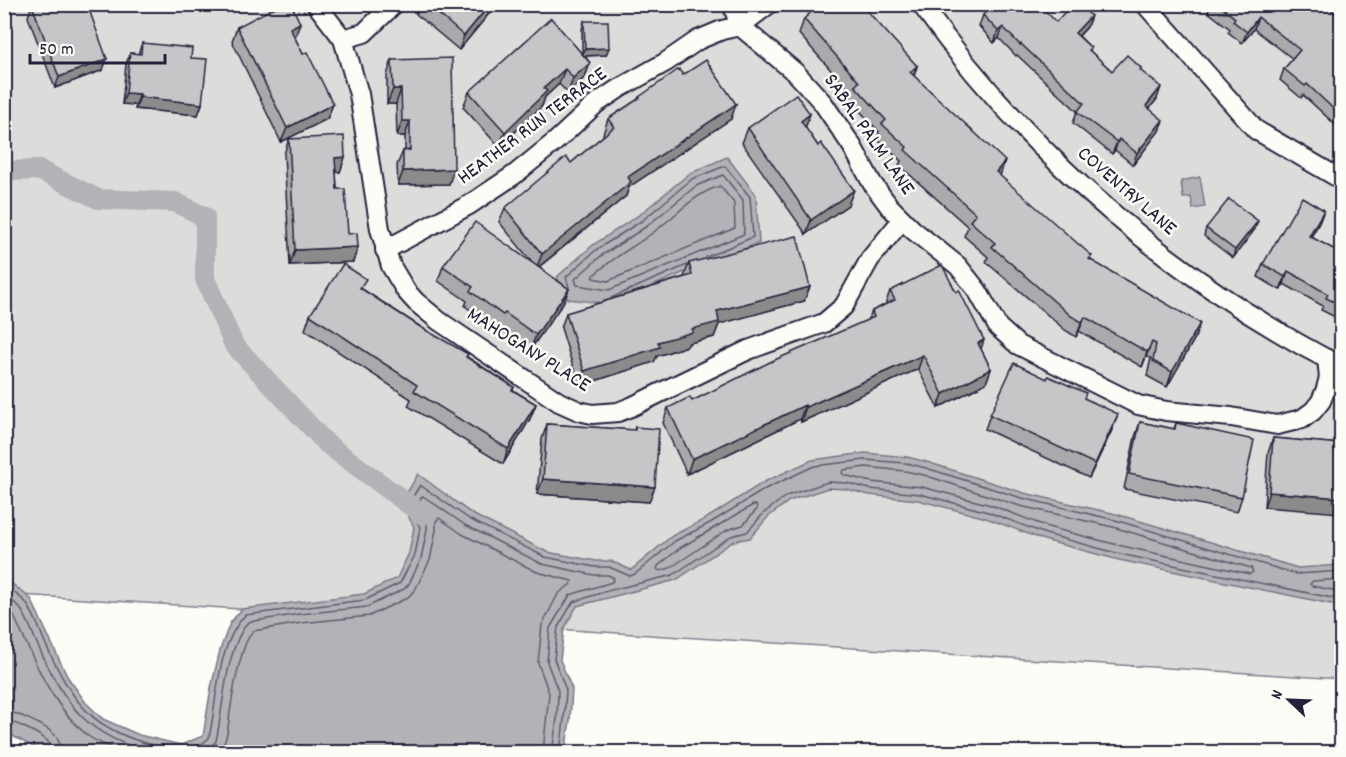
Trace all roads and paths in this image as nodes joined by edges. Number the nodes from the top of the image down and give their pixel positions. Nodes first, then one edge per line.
1 (316, 4) edge
2 (394, 4) edge
3 (732, 4) edge
4 (769, 4) edge
5 (921, 4) edge
6 (1145, 4) edge
7 (740, 26) junction
8 (343, 39) junction
9 (1341, 180) edge
10 (902, 220) junction
11 (385, 250) junction
12 (1334, 363) edge

1 - 8 street
2 - 8 street
3 - 7 street
4 - 7 street, HEATHER RUN TERRACE
5 - 12 street, COVENTRY LANE
6 - 9 street
7 - 10 street, SABAL PALM LANE
7 - 11 street, HEATHER RUN TERRACE
8 - 11 street, MAHOGANY PLACE
10 - 11 street, MAHOGANY PLACE
10 - 12 street, SABAL PALM LANE

